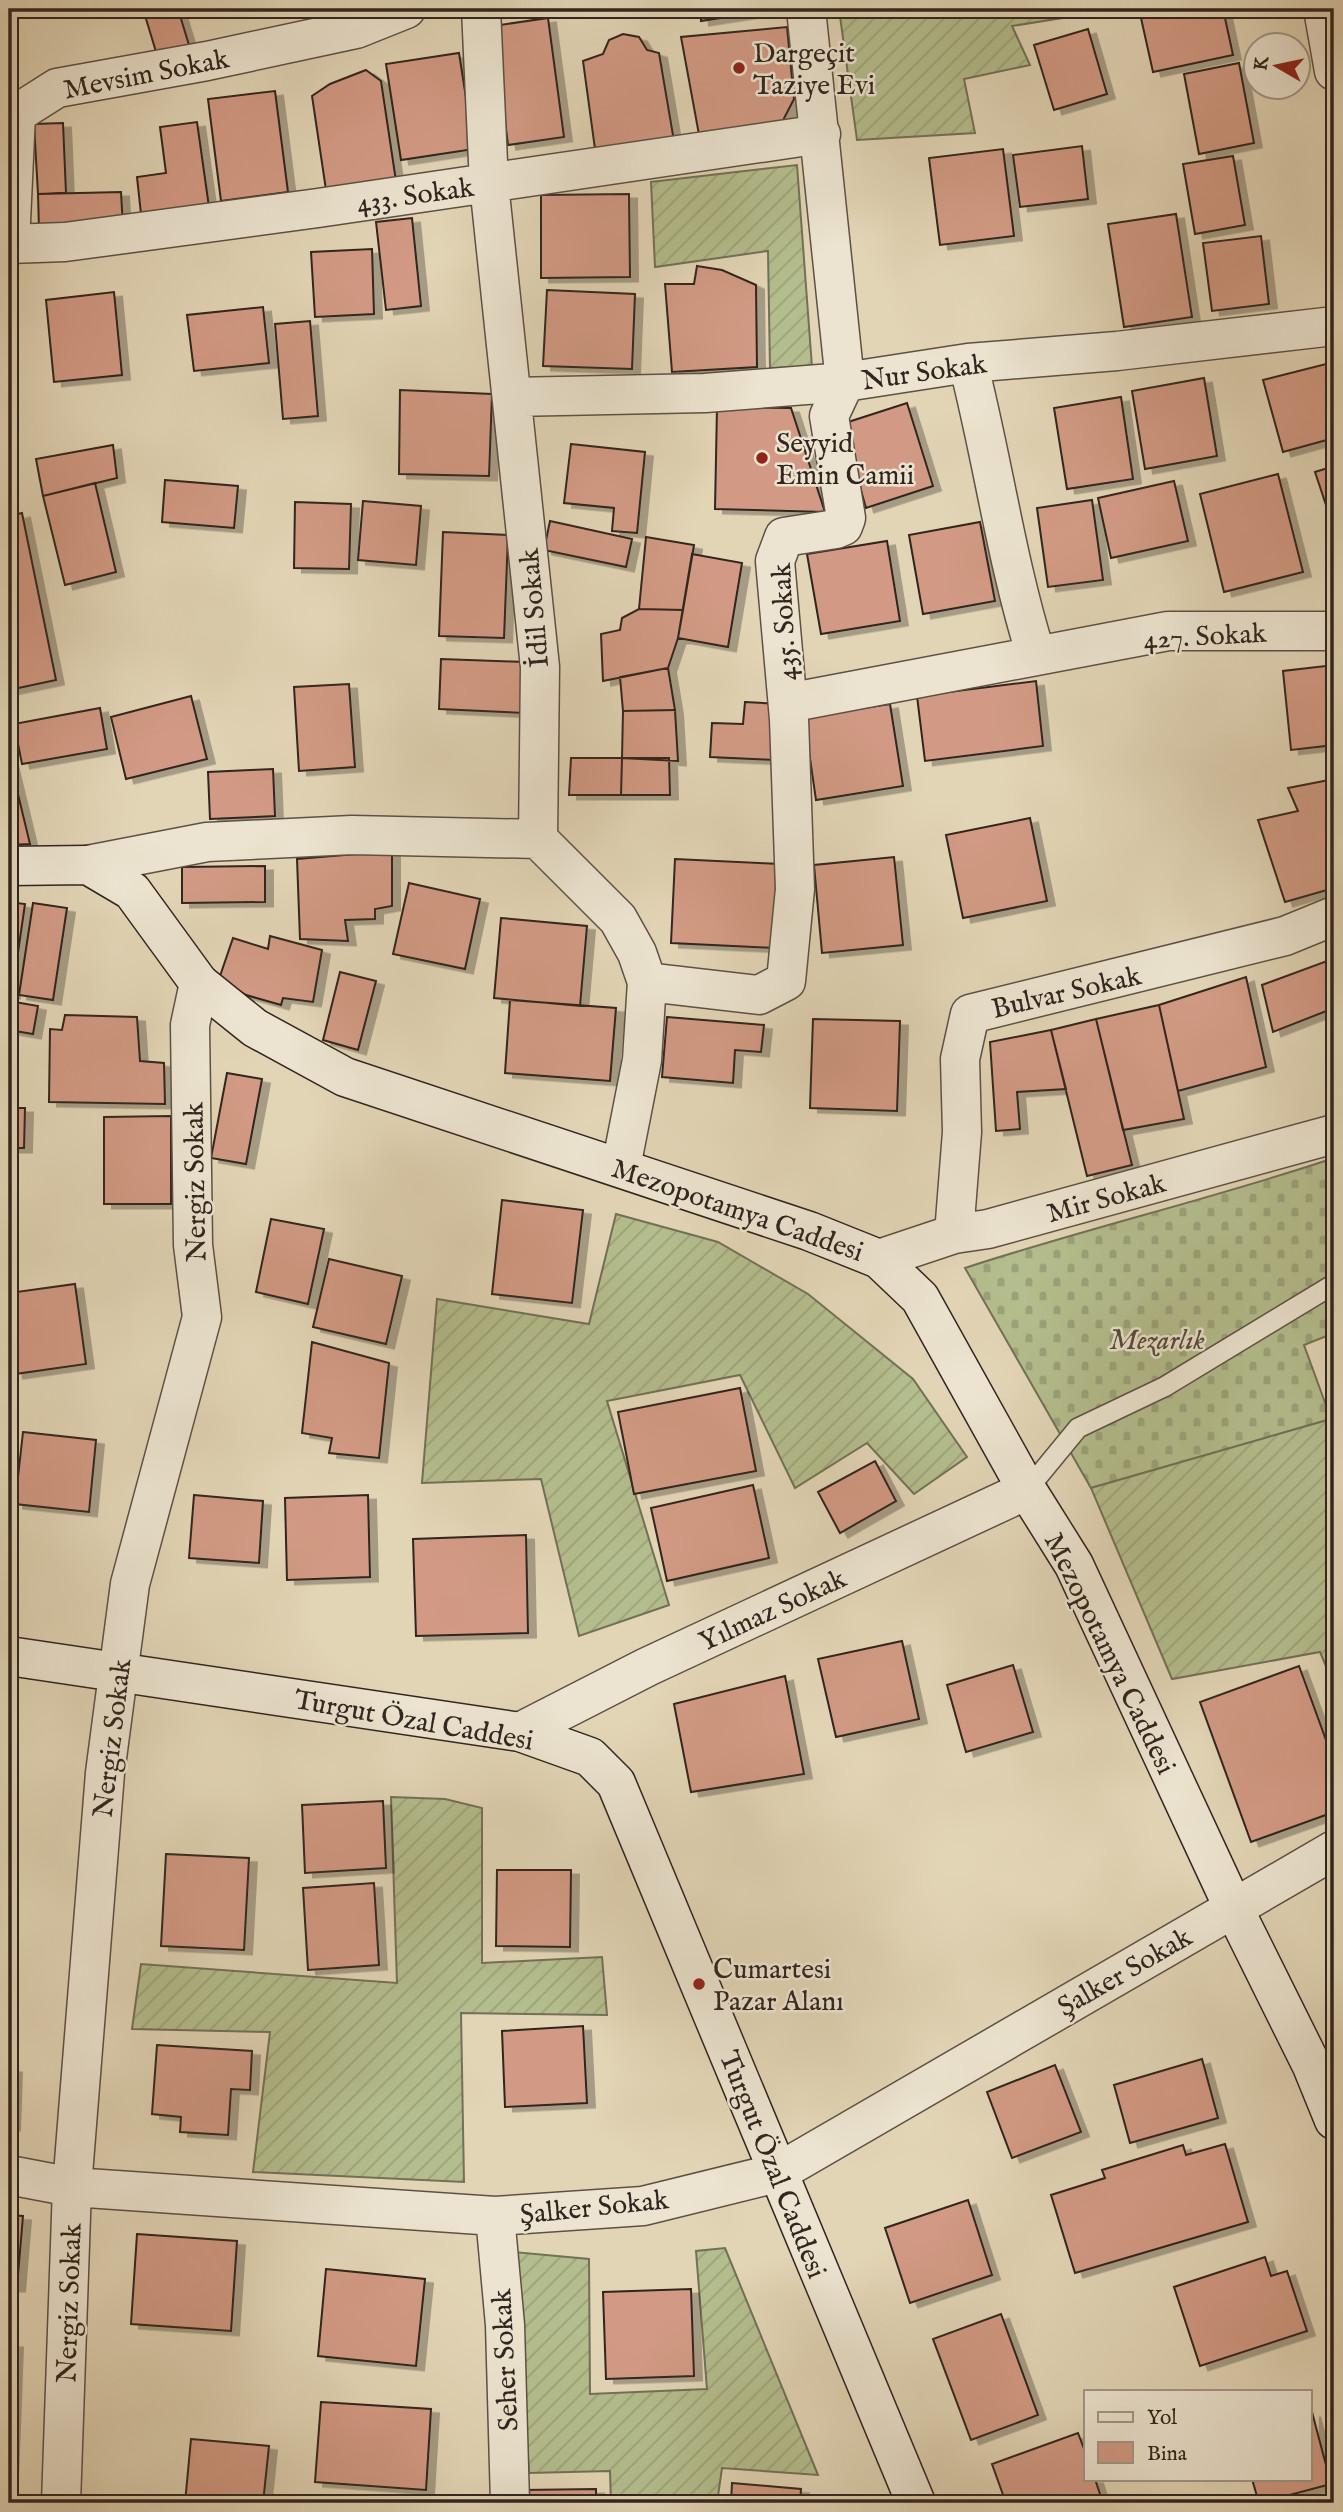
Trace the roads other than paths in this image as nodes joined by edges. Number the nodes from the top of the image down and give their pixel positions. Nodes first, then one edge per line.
1 (406, 9) edge
2 (481, 9) edge
3 (806, 9) edge
4 (1323, 9) edge
5 (1334, 71) edge
6 (821, 134) junction
7 (489, 184) junction
8 (9, 244) edge
9 (1334, 326) edge
10 (968, 363) junction
11 (845, 382) junction
12 (512, 397) junction
13 (1334, 631) edge
14 (1036, 655) junction
15 (788, 703) junction
16 (538, 839) junction
17 (88, 864) junction
18 (9, 866) edge
19 (1334, 916) edge
20 (647, 982) junction
21 (200, 983) junction
22 (1334, 1134) edge
23 (621, 1167) junction
24 (954, 1234) junction
25 (879, 1259) junction
26 (1334, 1284) edge
27 (1027, 1490) junction
28 (9, 1656) edge
29 (119, 1672) junction
30 (520, 1732) junction
31 (1334, 1850) edge
32 (1233, 1907) junction
33 (1334, 2120) edge
34 (777, 2173) junction
35 (9, 2175) edge
36 (72, 2186) junction
37 (495, 2216) junction
38 (61, 2503) edge
39 (510, 2503) edge
40 (916, 2503) edge

1 - 8 street, Mevsim Sokak
2 - 7 street, İdil Sokak
3 - 6 street
4 - 5 street
6 - 7 street, 433. Sokak
6 - 11 street
7 - 8 street, 433. Sokak
7 - 12 street, İdil Sokak
9 - 10 street, Nur Sokak
10 - 11 street, Nur Sokak
10 - 14 street
11 - 12 street, Nur Sokak
11 - 15 street, 435. Sokak
12 - 16 street, İdil Sokak
13 - 14 street, 427. Sokak
14 - 15 street, 427. Sokak
15 - 20 street, 435. Sokak
16 - 17 street
16 - 20 street
17 - 18 street
17 - 21 street, Mezopotamya Caddesi
19 - 24 street, Bulvar Sokak
20 - 23 street
21 - 23 street, Mezopotamya Caddesi
21 - 29 street, Nergiz Sokak
22 - 24 street, Mir Sokak
23 - 25 street, Mezopotamya Caddesi
24 - 25 street, Mir Sokak
25 - 27 street, Mezopotamya Caddesi
26 - 27 lane
27 - 30 street, Yılmaz Sokak
27 - 32 street, Mezopotamya Caddesi
28 - 29 street, Turgut Özal Caddesi
29 - 30 street, Turgut Özal Caddesi
29 - 36 street, Nergiz Sokak
30 - 34 street, Turgut Özal Caddesi
31 - 32 street, Şalker Sokak
32 - 33 street, Mezopotamya Caddesi
32 - 34 street, Şalker Sokak
34 - 37 street, Şalker Sokak
34 - 40 street, Turgut Özal Caddesi
35 - 36 street, Şalker Sokak
36 - 37 street, Şalker Sokak
36 - 38 street, Nergiz Sokak
37 - 39 street, Seher Sokak

